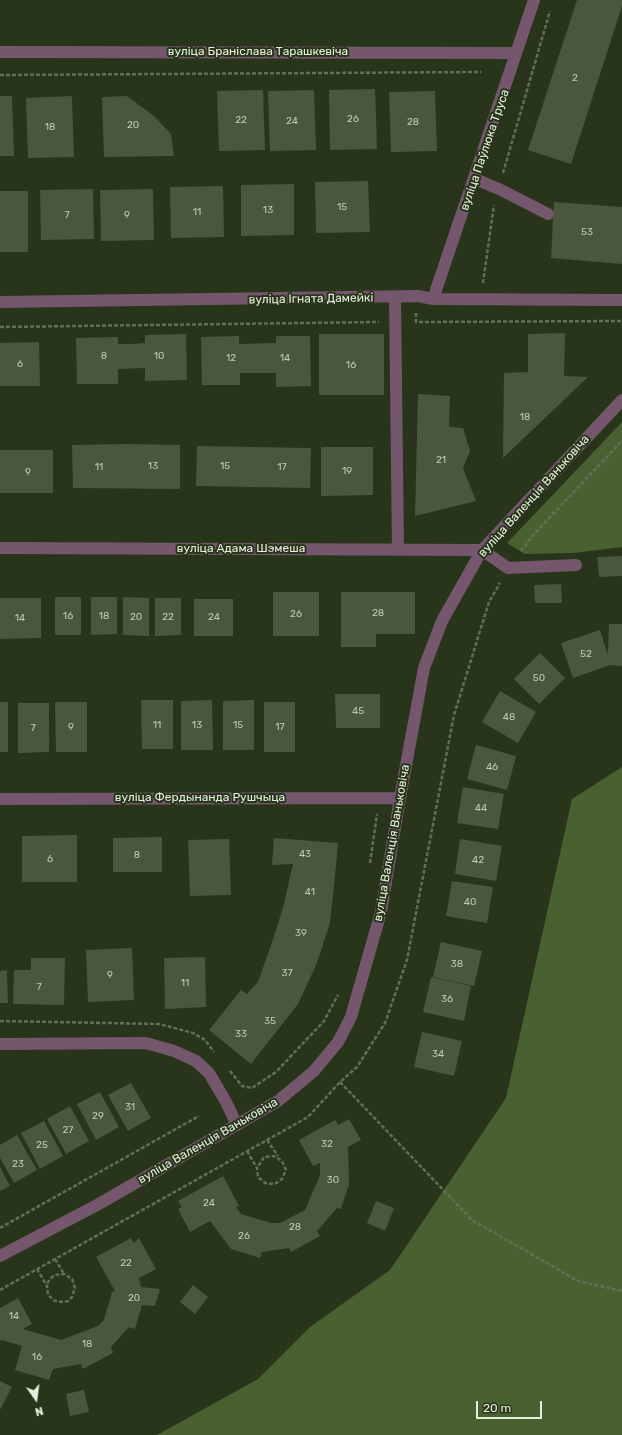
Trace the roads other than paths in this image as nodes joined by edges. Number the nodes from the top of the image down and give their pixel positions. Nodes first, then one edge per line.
1 (534, 0) edge
2 (0, 52) edge
3 (516, 53) junction
4 (475, 179) junction
5 (548, 214) dead end
6 (395, 298) junction
7 (433, 299) junction
8 (622, 300) edge
9 (0, 302) edge
10 (622, 400) edge
11 (0, 548) edge
12 (398, 550) junction
13 (482, 550) junction
14 (576, 565) dead end
15 (400, 798) junction
16 (0, 799) edge
17 (0, 1044) edge
18 (237, 1125) junction
19 (0, 1256) edge

1 - 3 street, вуліца Паўлюка Труса
2 - 3 street, вуліца Браніслава Тарашкевіча
3 - 4 street, вуліца Паўлюка Труса
4 - 5 street
4 - 7 street, вуліца Паўлюка Труса
6 - 7 street, вуліца Ігната Дамейкі
6 - 9 street, вуліца Ігната Дамейкі
6 - 12 street
7 - 8 street, вуліца Ігната Дамейкі
10 - 13 street, вуліца Валенція Ваньковіча
11 - 12 street, вуліца Адама Шэмеша
12 - 13 street, вуліца Адама Шэмеша
13 - 14 street
13 - 15 street, вуліца Валенція Ваньковіча
15 - 16 street, вуліца Фердынанда Рушчыца
15 - 18 street, вуліца Валенція Ваньковіча
17 - 18 street
18 - 19 street, вуліца Валенція Ваньковіча

